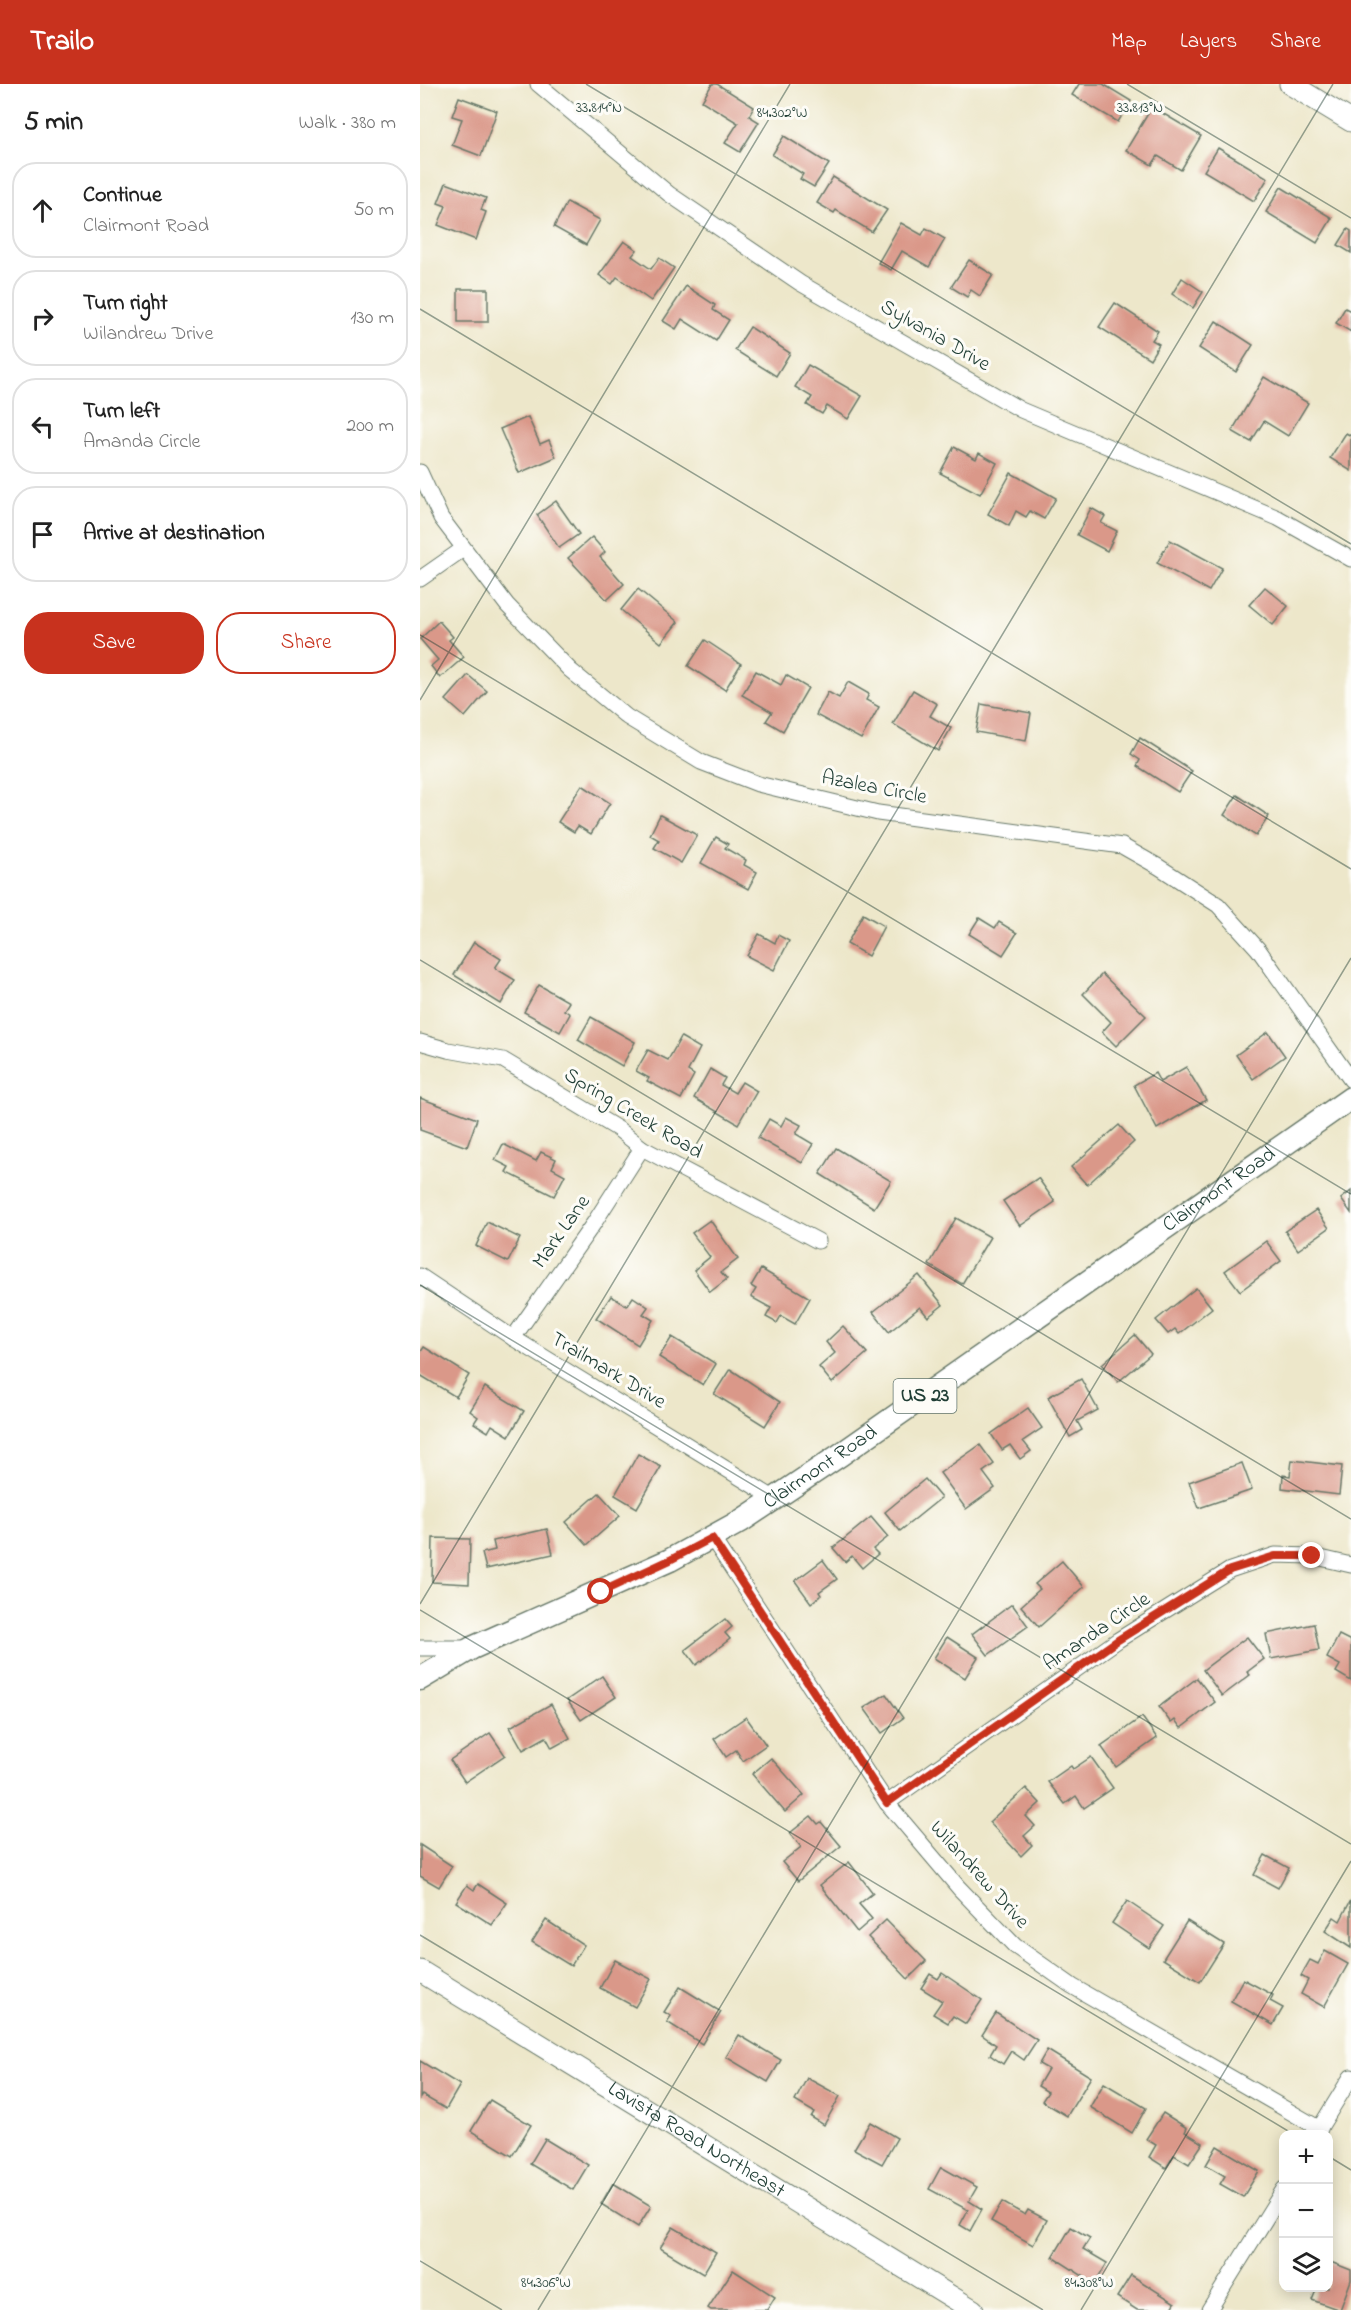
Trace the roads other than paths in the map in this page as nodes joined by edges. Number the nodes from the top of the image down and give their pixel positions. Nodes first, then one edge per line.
1 (538, 84) edge
2 (1290, 84) edge
3 (1351, 121) edge
4 (420, 472) edge
5 (463, 549) junction
6 (1351, 559) edge
7 (420, 579) edge
8 (420, 1042) edge
9 (1351, 1080) edge
10 (1351, 1098) edge
11 (642, 1148) junction
12 (818, 1241) dead end
13 (420, 1276) edge
14 (513, 1338) junction
15 (775, 1498) junction
16 (712, 1538) junction
17 (1351, 1565) edge
18 (420, 1648) edge
19 (472, 1648) junction
20 (420, 1679) edge
21 (887, 1803) junction
22 (420, 1971) edge
23 (1351, 2077) edge
24 (1315, 2130) edge
25 (1319, 2130) edge
26 (1279, 2197) edge
27 (973, 2310) edge
28 (1209, 2310) edge

1 - 6 street, Sylvania Drive
2 - 3 main road
4 - 5 street, Azalea Circle
5 - 7 street
5 - 9 street, Azalea Circle
8 - 11 street, Spring Creek Road
10 - 15 main road, Clairmont Road / US 23
11 - 12 street, Spring Creek Road
11 - 14 street, Mark Lane
13 - 14 street, Trailmark Drive
14 - 15 street, Trailmark Drive
15 - 16 main road, Clairmont Road / US 23
16 - 19 main road, Clairmont Road / US 23
16 - 21 street, Wilandrew Drive
17 - 21 street, Amanda Circle
18 - 19 street
19 - 20 main road, US 23
21 - 24 street, Wilandrew Drive
22 - 27 main road, Lavista Road Northeast
23 - 25 street
26 - 28 street

